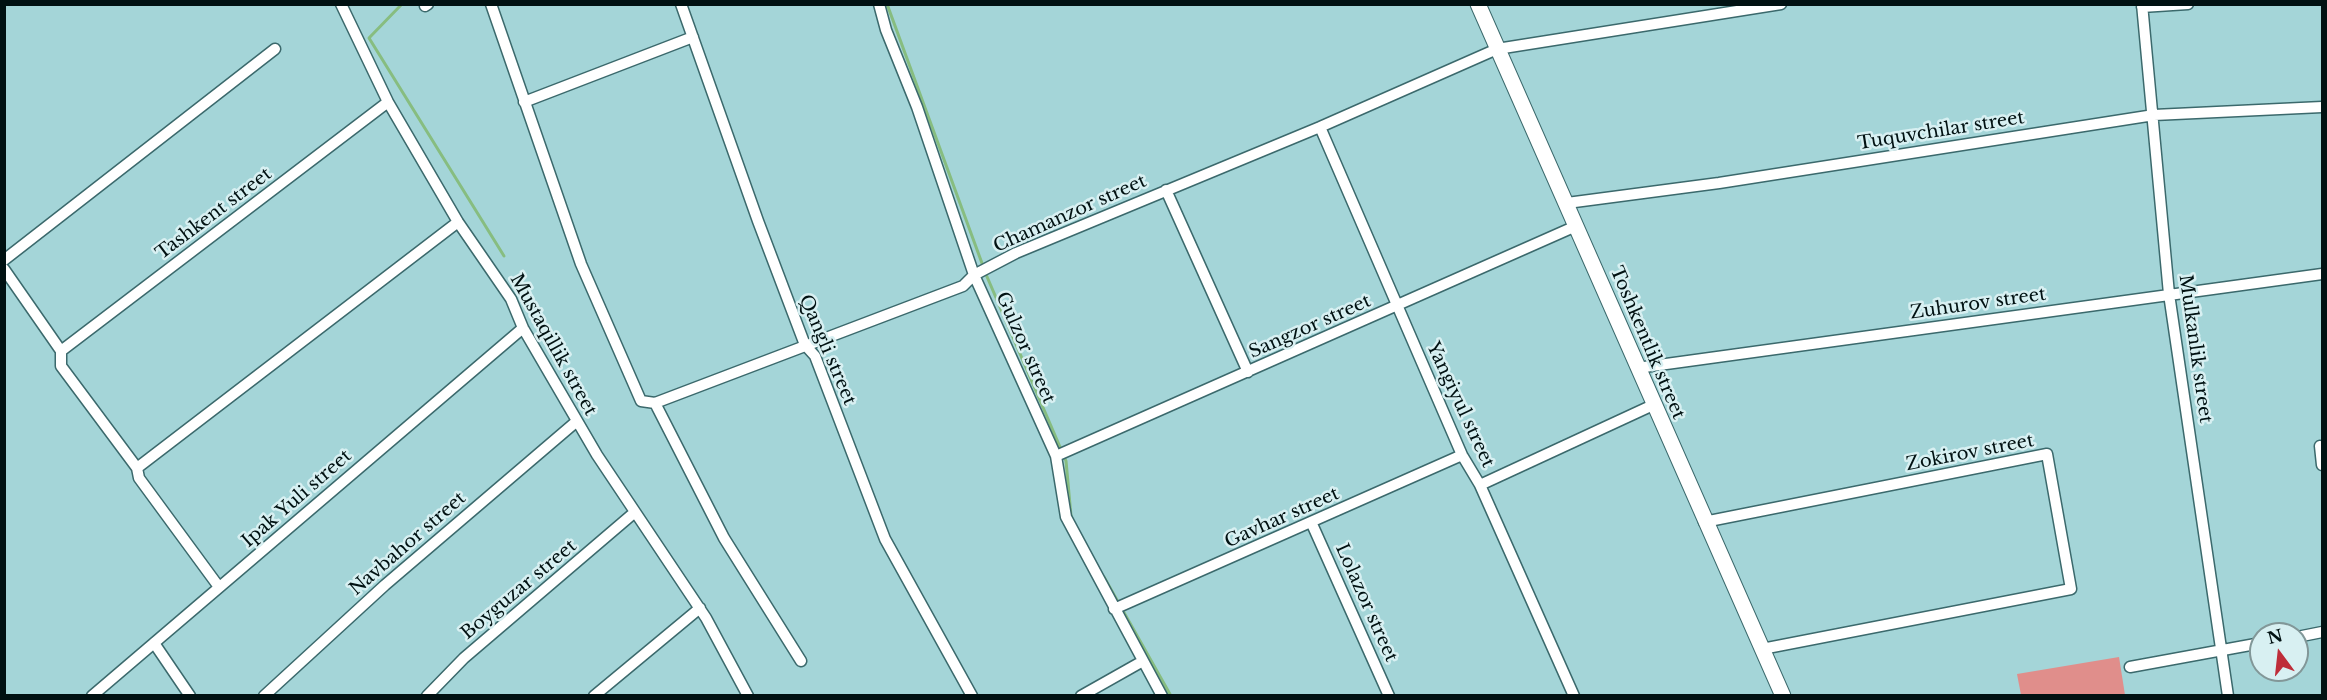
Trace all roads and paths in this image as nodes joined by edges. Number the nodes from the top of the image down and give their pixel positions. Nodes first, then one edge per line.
1 (341, 4) edge
2 (490, 4) edge
3 (681, 4) edge
4 (879, 4) edge
5 (1478, 4) edge
6 (1781, 4) edge
7 (2188, 4) edge
8 (2142, 6) edge
9 (693, 37) junction
10 (275, 49) dead end
11 (1497, 49) junction
12 (387, 102) junction
13 (524, 102) junction
14 (2322, 107) edge
15 (2154, 114) junction
16 (1320, 127) junction
17 (1166, 190) junction
18 (1567, 203) junction
19 (459, 222) junction
20 (1576, 226) junction
21 (4, 260) edge
22 (4, 269) edge
23 (2322, 274) edge
24 (974, 275) junction
25 (2169, 294) junction
26 (1397, 306) junction
27 (523, 328) junction
28 (805, 345) junction
29 (62, 351) junction
30 (1637, 368) junction
31 (1248, 372) junction
32 (655, 403) junction
33 (1653, 405) junction
34 (577, 421) junction
35 (2320, 446) dead end
36 (1462, 455) junction
37 (1056, 456) junction
38 (2322, 465) edge
39 (137, 468) junction
40 (1480, 485) junction
41 (635, 513) junction
42 (1704, 522) junction
43 (1312, 524) junction
44 (219, 587) junction
45 (700, 608) junction
46 (1114, 609) junction
47 (154, 643) junction
48 (2249, 645) edge
49 (1762, 650) junction
50 (2222, 651) junction
51 (801, 661) dead end
52 (1143, 661) junction
53 (2130, 667) dead end
54 (92, 696) edge
55 (190, 696) edge
56 (264, 696) edge
57 (427, 696) edge
58 (594, 696) edge
59 (748, 696) edge
60 (972, 696) edge
61 (1081, 696) edge
62 (1162, 696) edge
63 (1389, 696) edge
64 (1574, 696) edge
65 (1783, 696) edge
66 (2228, 696) edge

1 - 12 street, Mustaqillik street
2 - 13 street
3 - 9 street, Qangli street
4 - 24 street, Gulzor street
5 - 11 main road, Toshkentlik street
6 - 11 street, Chamanzor street
7 - 8 street
8 - 15 street, Mulkanlik street
9 - 13 street
9 - 28 street, Qangli street
10 - 21 street
11 - 16 street, Chamanzor street
11 - 18 main road, Toshkentlik street
12 - 19 street, Mustaqillik street
12 - 29 street, Tashkent street
13 - 32 street
14 - 15 street, Tuquvchilar street
15 - 18 street, Tuquvchilar street
15 - 25 street, Mulkanlik street
16 - 17 street, Chamanzor street
16 - 26 street, Yangiyul street
17 - 24 street, Chamanzor street
17 - 31 street
18 - 20 main road, Toshkentlik street
19 - 27 street, Mustaqillik street
19 - 39 street
20 - 26 street, Sangzor street
20 - 30 main road, Toshkentlik street
22 - 29 street
23 - 25 street, Zuhurov street
24 - 28 street, Chamanzor street
24 - 37 street, Gulzor street
25 - 30 street, Zuhurov street
25 - 50 street, Mulkanlik street
26 - 31 street, Sangzor street
26 - 36 street, Yangiyul street
27 - 34 street, Mustaqillik street
27 - 44 street, Ipak Yuli street
28 - 32 street, Chamanzor street
28 - 60 street, Qangli street
29 - 39 street
30 - 33 main road, Toshkentlik street
31 - 37 street, Sangzor street
32 - 51 street
33 - 40 street
33 - 42 main road, Toshkentlik street
34 - 41 street, Mustaqillik street
34 - 56 street, Navbahor street
35 - 38 street
36 - 40 street, Yangiyul street
36 - 43 street, Gavhar street
37 - 46 street, Gulzor street
39 - 44 street
40 - 64 street, Yangiyul street
41 - 45 street, Mustaqillik street
41 - 57 street, Boyguzar street
42 - 49 main road, Toshkentlik street
42 - 49 street, Zokirov street
43 - 46 street, Gavhar street
43 - 63 street, Lolazor street
44 - 47 street, Ipak Yuli street
45 - 58 street
45 - 59 street, Mustaqillik street
46 - 52 street, Gulzor street
47 - 54 street, Ipak Yuli street
47 - 55 street
48 - 50 street
49 - 65 main road, Toshkentlik street
50 - 53 street
50 - 66 street, Mulkanlik street
52 - 61 street
52 - 62 street, Gulzor street

